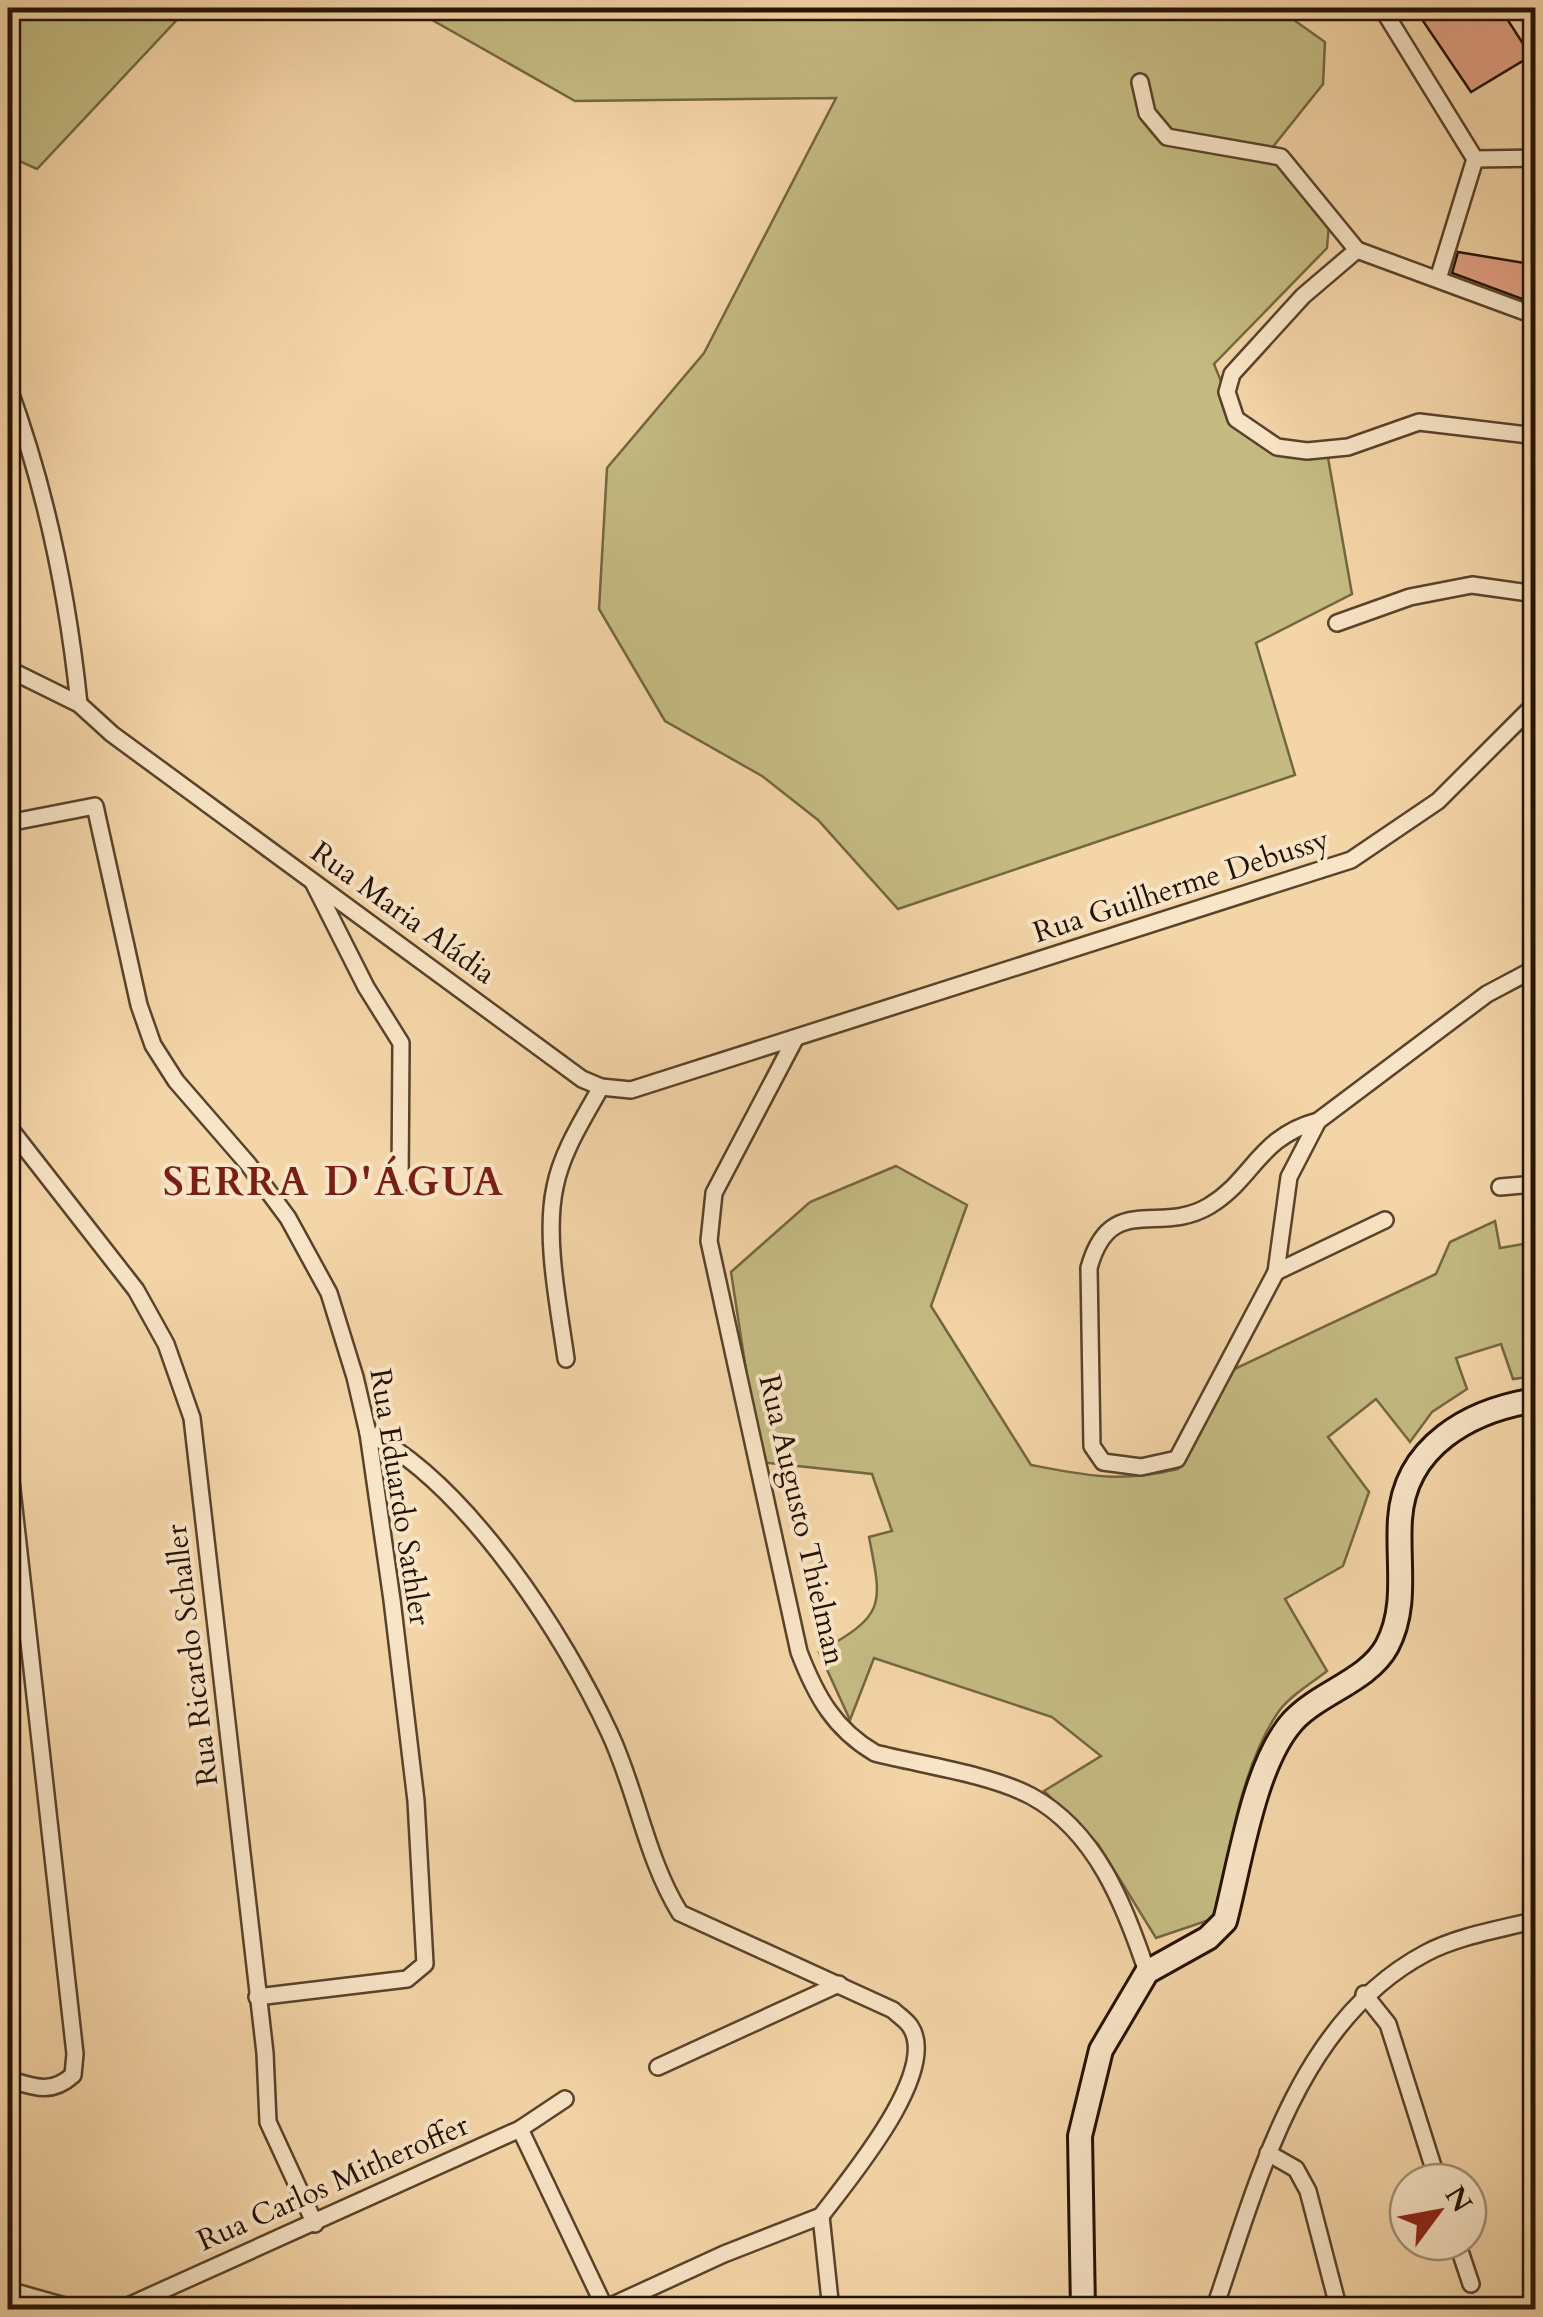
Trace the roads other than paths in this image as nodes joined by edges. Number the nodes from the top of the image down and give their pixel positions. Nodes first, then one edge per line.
1 (1382, 8) edge
2 (1140, 82) dead end
3 (1536, 158) edge
4 (1475, 159) junction
5 (1357, 250) junction
6 (1438, 279) junction
7 (1536, 316) edge
8 (8, 386) edge
9 (1536, 436) edge
10 (1536, 594) edge
11 (1336, 623) dead end
12 (8, 669) edge
13 (1536, 702) edge
14 (79, 704) junction
15 (8, 823) edge
16 (311, 880) junction
17 (1536, 968) edge
18 (795, 1039) junction
19 (601, 1087) junction
20 (1318, 1121) junction
21 (8, 1126) edge
22 (1536, 1184) edge
23 (400, 1185) dead end
24 (1500, 1188) dead end
25 (1385, 1220) dead end
26 (1276, 1272) junction
27 (566, 1359) dead end
28 (1536, 1400) edge
29 (368, 1433) junction
30 (8, 1454) edge
31 (1536, 1920) edge
32 (1147, 1972) junction
33 (840, 1984) junction
34 (1364, 1994) junction
35 (257, 1997) junction
36 (658, 2067) dead end
37 (8, 2078) edge
38 (565, 2100) dead end
39 (520, 2128) junction
40 (1268, 2152) junction
41 (1432, 2162) edge
42 (822, 2216) junction
43 (315, 2224) junction
44 (1464, 2262) edge
45 (1471, 2284) dead end
46 (8, 2290) edge
47 (604, 2309) edge
48 (79, 2310) edge
49 (119, 2310) edge
50 (831, 2310) edge
51 (1082, 2310) edge
52 (1214, 2310) edge
53 (1339, 2310) edge

1 - 4 street
2 - 5 street
3 - 4 street
4 - 6 street
5 - 6 street
5 - 9 street
6 - 7 street
8 - 14 street
10 - 11 street
12 - 14 street, Rua Maria Aládia
13 - 18 street, Rua Guilherme Debussy
14 - 16 street, Rua Maria Aládia
15 - 29 street, Rua Eduardo Sathler
16 - 19 street, Rua Maria Aládia
16 - 23 street
17 - 20 street
18 - 19 street
18 - 32 street, Rua Augusto Thielman
19 - 27 street
20 - 26 street
20 - 26 street
21 - 35 street, Rua Ricardo Schaller
22 - 24 street
25 - 26 street
28 - 32 street
29 - 33 street
29 - 35 street, Rua Eduardo Sathler
30 - 37 street
31 - 34 street
32 - 51 street
33 - 36 street
33 - 42 street
34 - 40 street
34 - 41 street
35 - 43 street, Rua Ricardo Schaller
38 - 39 street, Rua Carlos Mitheroffer
39 - 43 street, Rua Carlos Mitheroffer
39 - 47 street
40 - 52 street
40 - 53 street
42 - 47 street
42 - 50 street
43 - 49 street, Rua Carlos Mitheroffer
44 - 45 street
46 - 48 street

